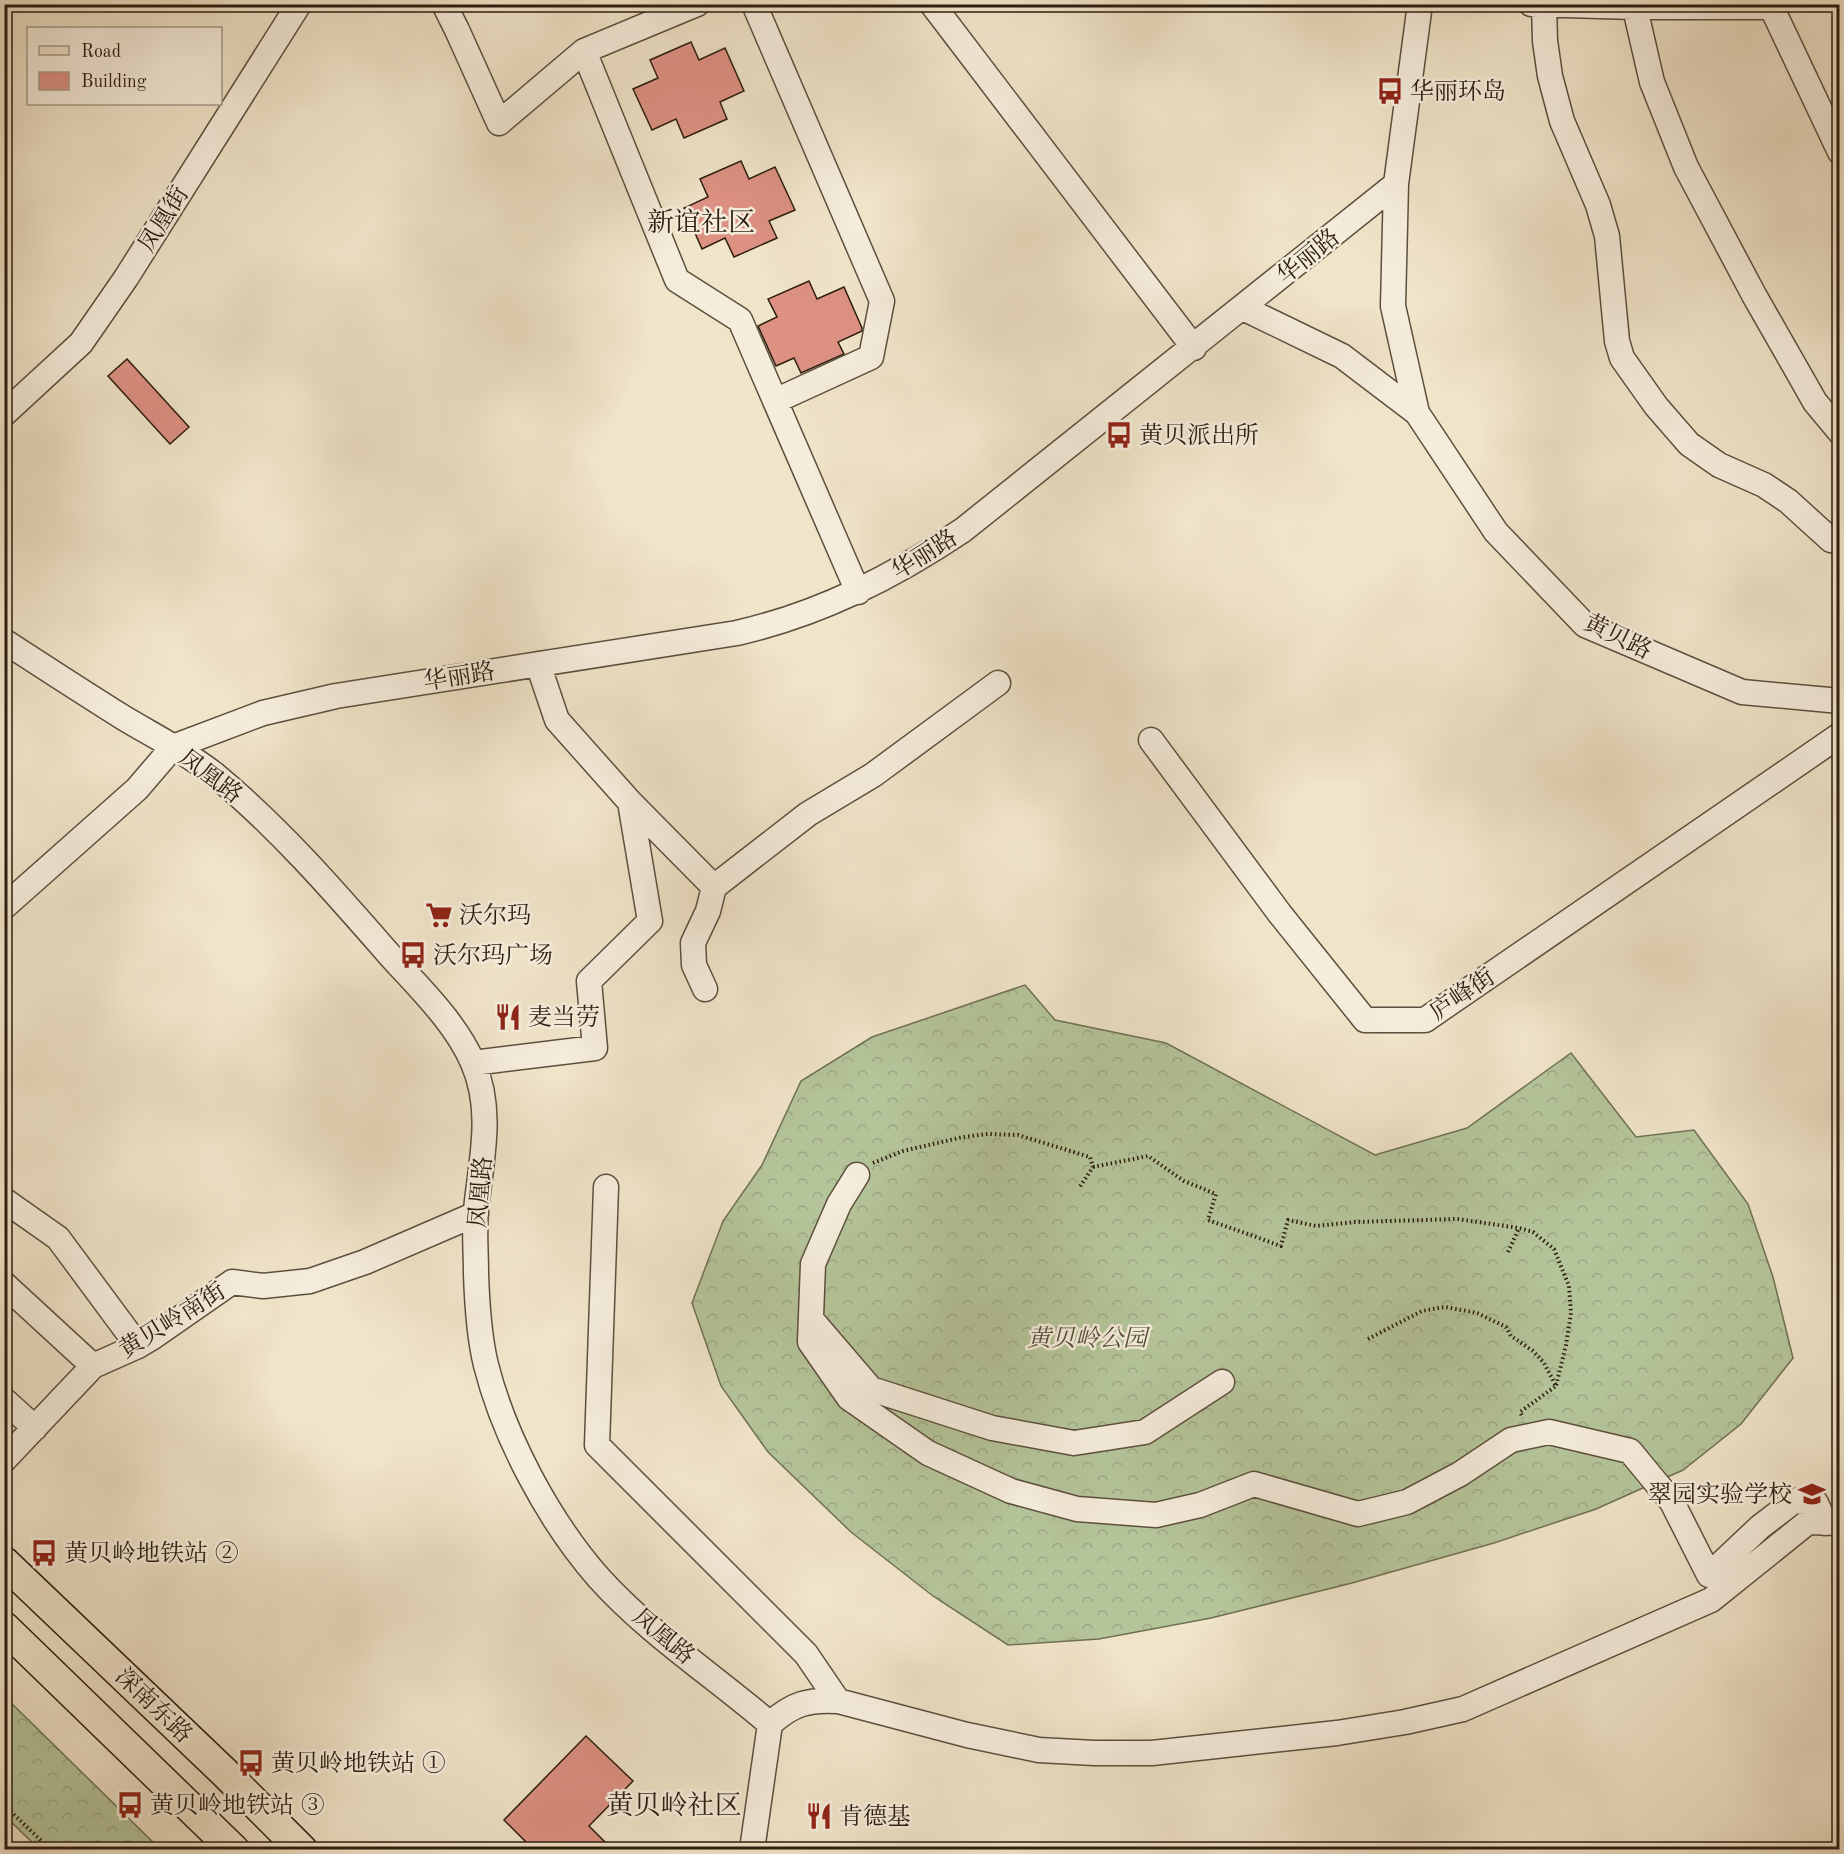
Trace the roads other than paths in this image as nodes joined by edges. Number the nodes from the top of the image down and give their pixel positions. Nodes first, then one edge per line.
1 (299, 4) edge
2 (444, 4) edge
3 (697, 4) edge
4 (754, 4) edge
5 (932, 4) edge
6 (1420, 4) edge
7 (1538, 5) edge
8 (1634, 6) edge
9 (1770, 6) edge
10 (584, 51) junction
11 (1839, 152) edge
12 (1396, 184) junction
13 (1243, 308) junction
14 (1194, 348) junction
15 (775, 401) junction
16 (1417, 413) junction
17 (4, 414) edge
18 (1839, 432) edge
19 (1839, 542) edge
20 (858, 592) junction
21 (4, 641) edge
22 (538, 664) junction
23 (998, 682) dead end
24 (1839, 701) edge
25 (1839, 735) edge
26 (1151, 741) dead end
27 (173, 747) junction
28 (630, 802) junction
29 (714, 887) junction
30 (4, 907) edge
31 (705, 988) dead end
32 (473, 1064) junction
33 (856, 1175) road end
34 (606, 1187) dead end
35 (4, 1200) edge
36 (476, 1214) junction
37 (4, 1284) edge
38 (811, 1318) junction
39 (138, 1346) junction
40 (93, 1366) junction
41 (1222, 1382) dead end
42 (4, 1400) edge
43 (35, 1428) junction
44 (4, 1460) edge
45 (1832, 1524) edge
46 (4, 1562) edge
47 (4, 1627) edge
48 (838, 1701) junction
49 (770, 1724) junction
50 (234, 1850) edge
51 (302, 1850) edge
52 (752, 1850) edge

1 - 17 street, 凤凰街
2 - 10 street
3 - 10 street
4 - 15 street
5 - 14 street
6 - 12 street
7 - 8 street
7 - 19 street
8 - 9 street
8 - 18 street
9 - 11 street
10 - 15 street
12 - 13 street, 华丽路
12 - 16 street, 黄贝路
13 - 14 street, 华丽路
13 - 16 street, 黄贝路
14 - 20 street, 华丽路
15 - 20 street
16 - 24 street, 黄贝路
20 - 22 street, 华丽路
21 - 27 street, 凤凰路
22 - 27 street, 华丽路
22 - 28 street
23 - 29 street
25 - 26 street, 庐峰街
27 - 30 street
27 - 32 street, 凤凰路
28 - 29 street
28 - 32 street
29 - 31 street
32 - 36 street, 凤凰路
33 - 38 street
34 - 48 street
35 - 39 street
36 - 39 street, 黄贝岭南街
36 - 49 street, 凤凰路
37 - 40 street
38 - 41 street
38 - 45 street
39 - 40 street, 黄贝岭南街
40 - 43 street, 黄贝岭南街
42 - 43 street
43 - 44 street, 黄贝岭南街
45 - 48 street
46 - 51 main road, 深南东路
47 - 50 main road, 深南东路
48 - 49 street
49 - 52 street

